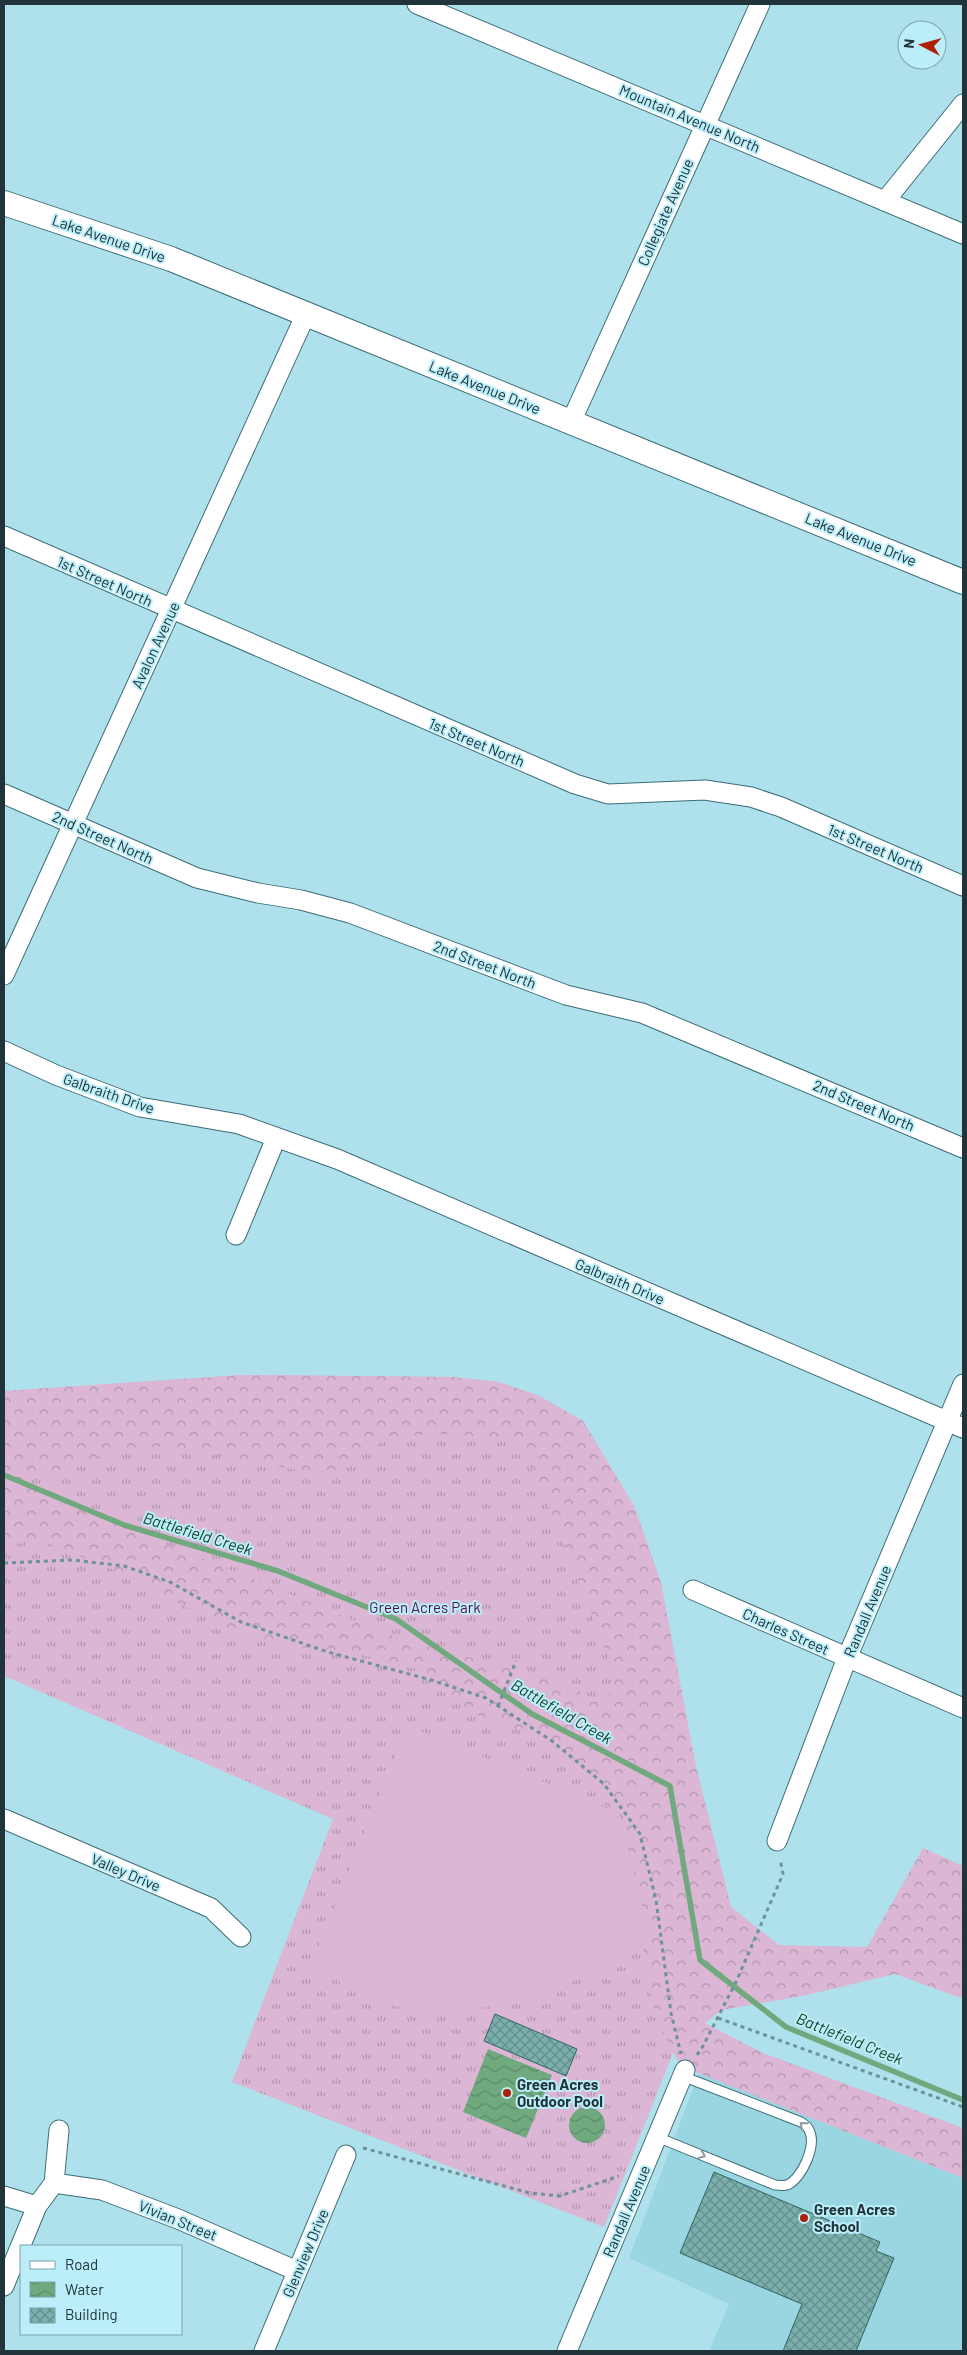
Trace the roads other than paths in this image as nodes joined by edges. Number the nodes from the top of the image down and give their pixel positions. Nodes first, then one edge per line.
1 (416, 4) edge
2 (760, 4) edge
3 (963, 104) edge
4 (704, 124) junction
5 (885, 201) junction
6 (4, 203) edge
7 (963, 234) edge
8 (306, 314) junction
9 (571, 422) junction
10 (4, 536) edge
11 (963, 582) edge
12 (172, 611) junction
13 (4, 794) edge
14 (72, 823) junction
15 (963, 886) edge
16 (4, 975) edge
17 (4, 1051) edge
18 (276, 1138) junction
19 (963, 1148) edge
20 (236, 1235) dead end
21 (963, 1384) edge
22 (955, 1424) edge
23 (692, 1590) dead end
24 (847, 1658) junction
25 (963, 1708) edge
26 (4, 1819) edge
27 (777, 1841) road end
28 (241, 1937) dead end
29 (684, 2073) joint
30 (59, 2130) dead end
31 (657, 2137) junction
32 (346, 2155) road end
33 (54, 2183) junction
34 (4, 2196) edge
35 (37, 2206) junction
36 (21, 2245) edge
37 (20, 2247) edge
38 (297, 2271) junction
39 (4, 2286) edge
40 (264, 2351) edge
41 (567, 2351) edge

1 - 4 street, Mountain Avenue North
2 - 4 street, Collegiate Avenue
3 - 5 street
4 - 5 street, Mountain Avenue North
4 - 9 street, Collegiate Avenue
5 - 7 street, Mountain Avenue North
6 - 8 street, Lake Avenue Drive
8 - 9 street, Lake Avenue Drive
8 - 12 street, Avalon Avenue
9 - 11 street, Lake Avenue Drive
10 - 12 street, 1st Street North
12 - 14 street, Avalon Avenue
12 - 15 street, 1st Street North
13 - 14 street, 2nd Street North
14 - 16 street, Avalon Avenue
14 - 19 street, 2nd Street North
17 - 18 street, Galbraith Drive
18 - 20 street
18 - 22 street, Galbraith Drive
21 - 22 street, Randall Avenue
22 - 24 street, Randall Avenue
23 - 24 street, Charles Street
24 - 25 street, Charles Street
24 - 27 street, Randall Avenue
26 - 28 street, Valley Drive
29 - 31 street, Randall Avenue
31 -> 29 lane
30 - 33 street
31 - 41 street, Randall Avenue
32 - 38 street, Glenview Drive
33 - 35 street
33 - 38 street, Vivian Street
34 - 35 street
35 - 36 street
37 - 39 street
38 - 40 street, Glenview Drive

